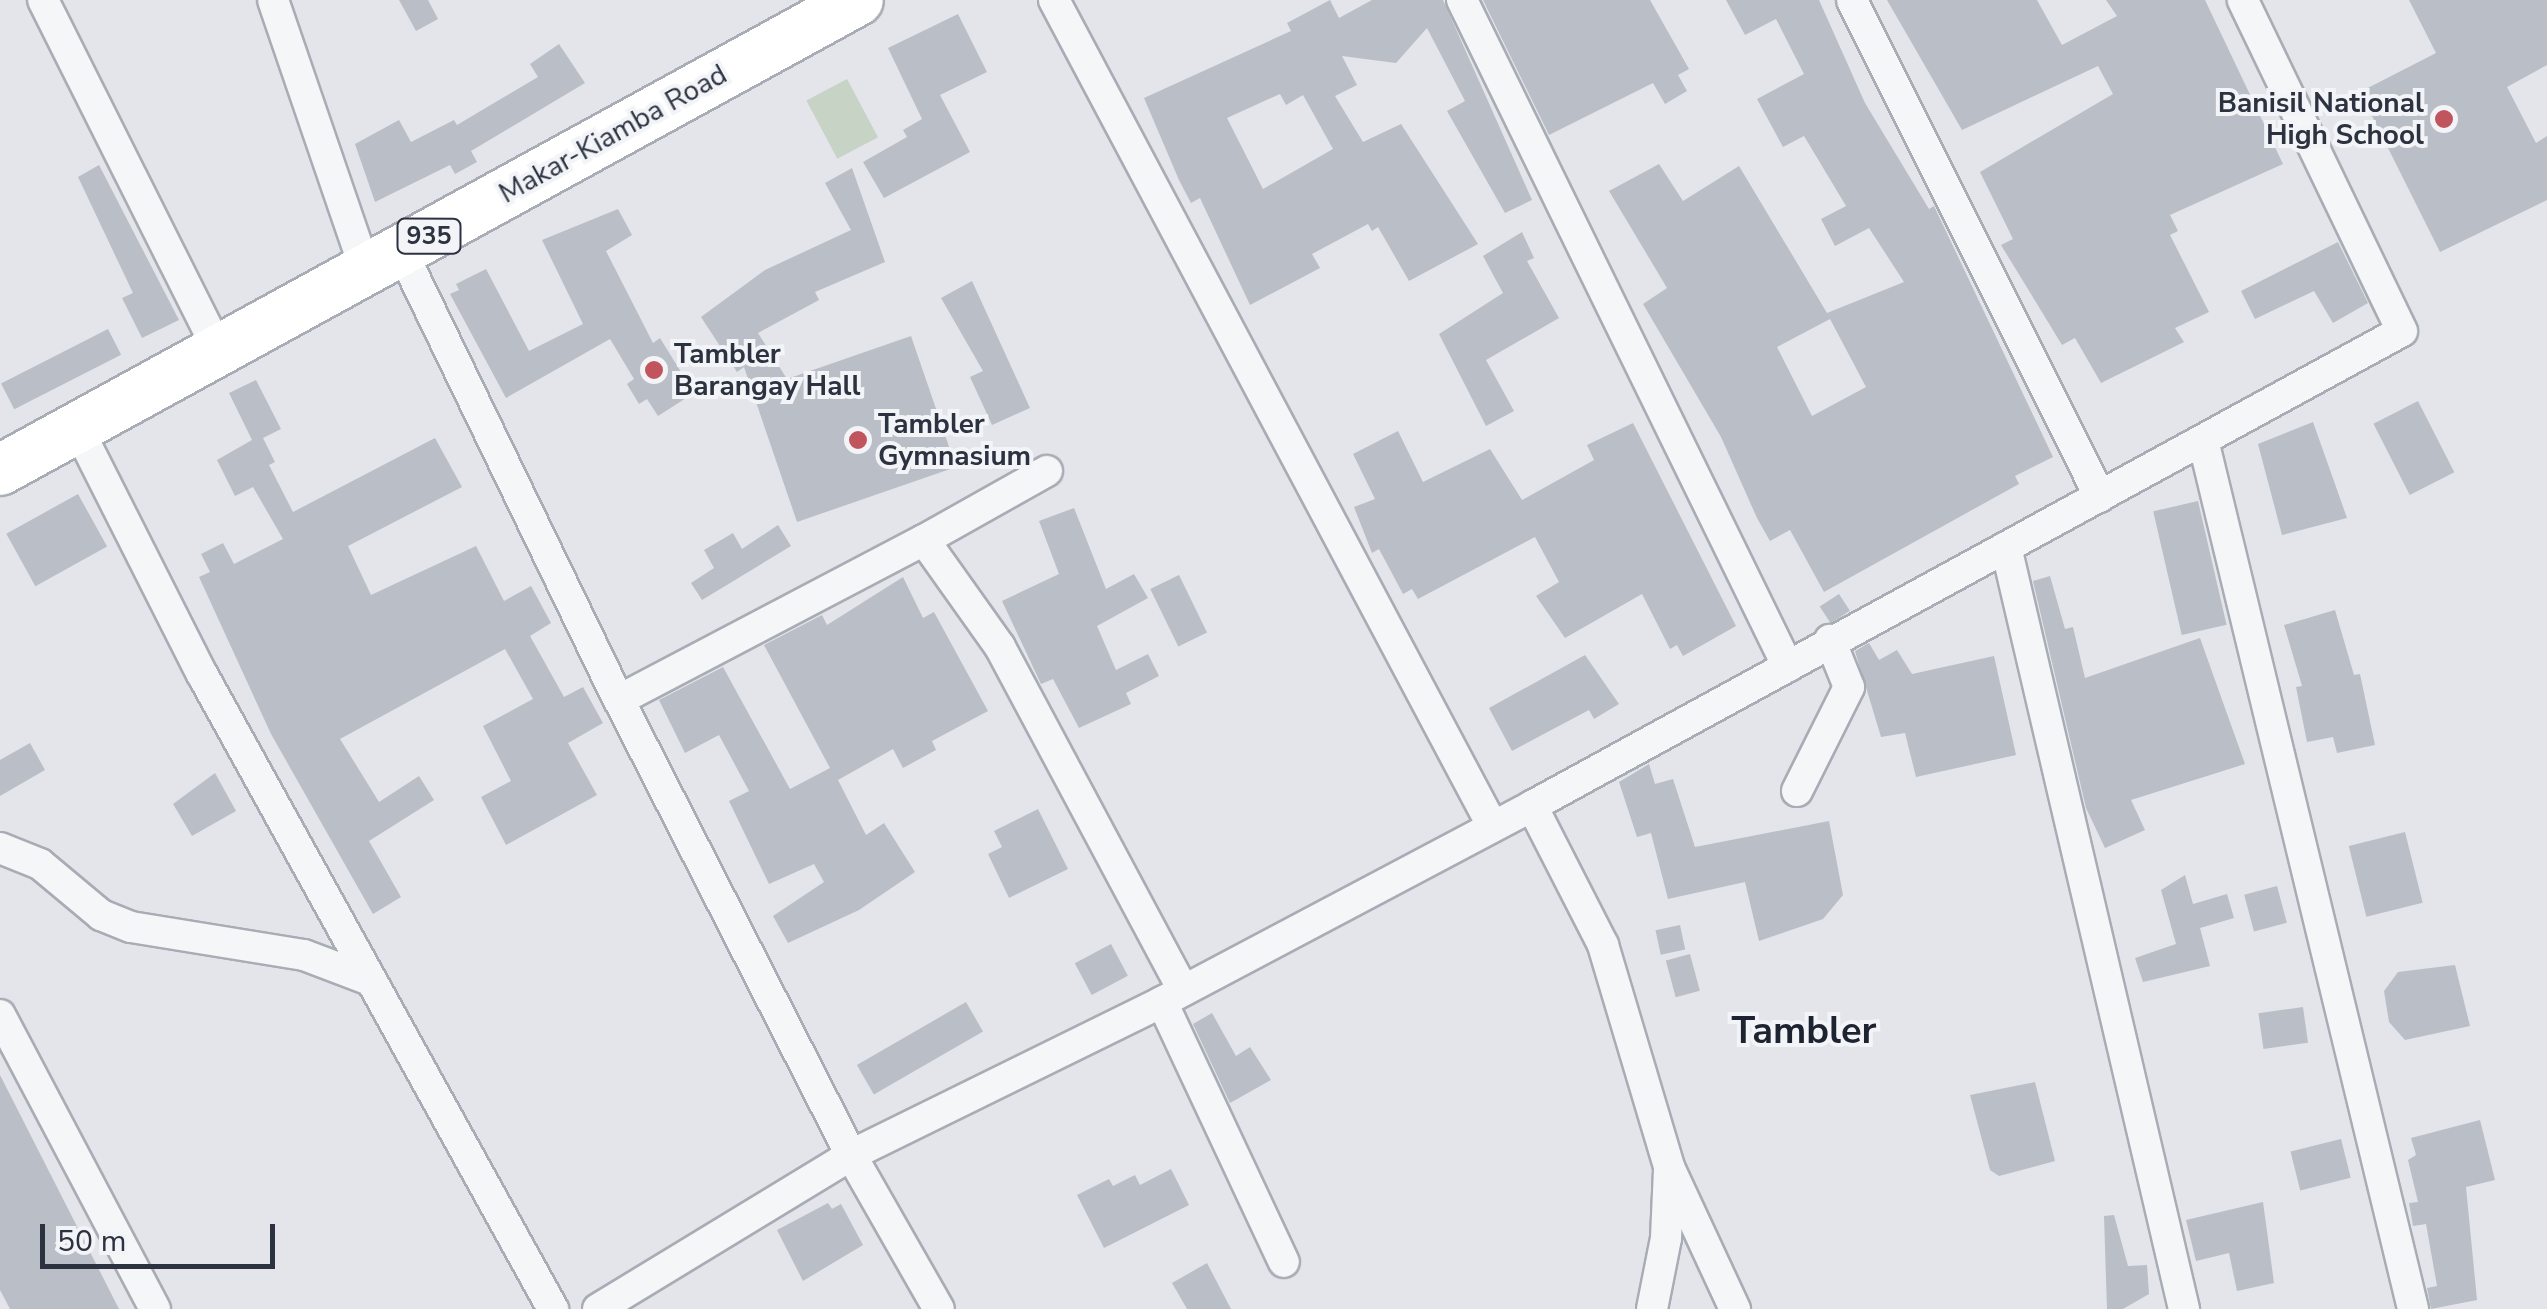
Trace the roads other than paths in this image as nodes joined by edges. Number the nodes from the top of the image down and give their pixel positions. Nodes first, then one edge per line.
1 (43, 0) edge
2 (273, 0) edge
3 (858, 0) edge
4 (1054, 0) edge
5 (1462, 0) edge
6 (1852, 0) edge
7 (2243, 0) edge
8 (384, 261) junction
9 (217, 348) junction
10 (77, 427) junction
11 (2203, 440) junction
12 (0, 470) edge
13 (1047, 471) dead end
14 (2100, 496) junction
15 (924, 540) junction
16 (2006, 548) junction
17 (1830, 640) junction
18 (1788, 666) junction
19 (618, 700) junction
20 (1797, 791) dead end
21 (1532, 806) junction
22 (1492, 825) junction
23 (0, 848) edge
24 (370, 980) junction
25 (1172, 995) junction
26 (0, 1015) edge
27 (851, 1155) junction
28 (1669, 1167) junction
29 (1284, 1262) dead end
30 (154, 1309) edge
31 (553, 1309) edge
32 (598, 1309) edge
33 (939, 1309) edge
34 (1652, 1309) edge
35 (1735, 1309) edge
36 (2184, 1309) edge
37 (2413, 1309) edge

1 - 9 street
2 - 8 street
3 - 8 main road, Makar-Kiamba Road / 935
4 - 22 street
5 - 18 street
6 - 14 street
7 - 11 street
8 - 9 main road, Makar-Kiamba Road / 935
8 - 19 street
9 - 10 main road, Makar-Kiamba Road / 935
10 - 12 main road, Makar-Kiamba Road / 935
10 - 24 street
11 - 14 street
11 - 37 street
13 - 15 street
14 - 16 street
15 - 19 street
15 - 25 street
16 - 17 street
16 - 36 street
17 - 18 street
17 - 20 street
18 - 21 street
19 - 27 street
21 - 22 street
21 - 28 street
22 - 25 street
23 - 24 street
24 - 31 street
25 - 27 street
25 - 29 street
26 - 30 street
27 - 32 street
27 - 33 street
28 - 34 street
28 - 35 street

